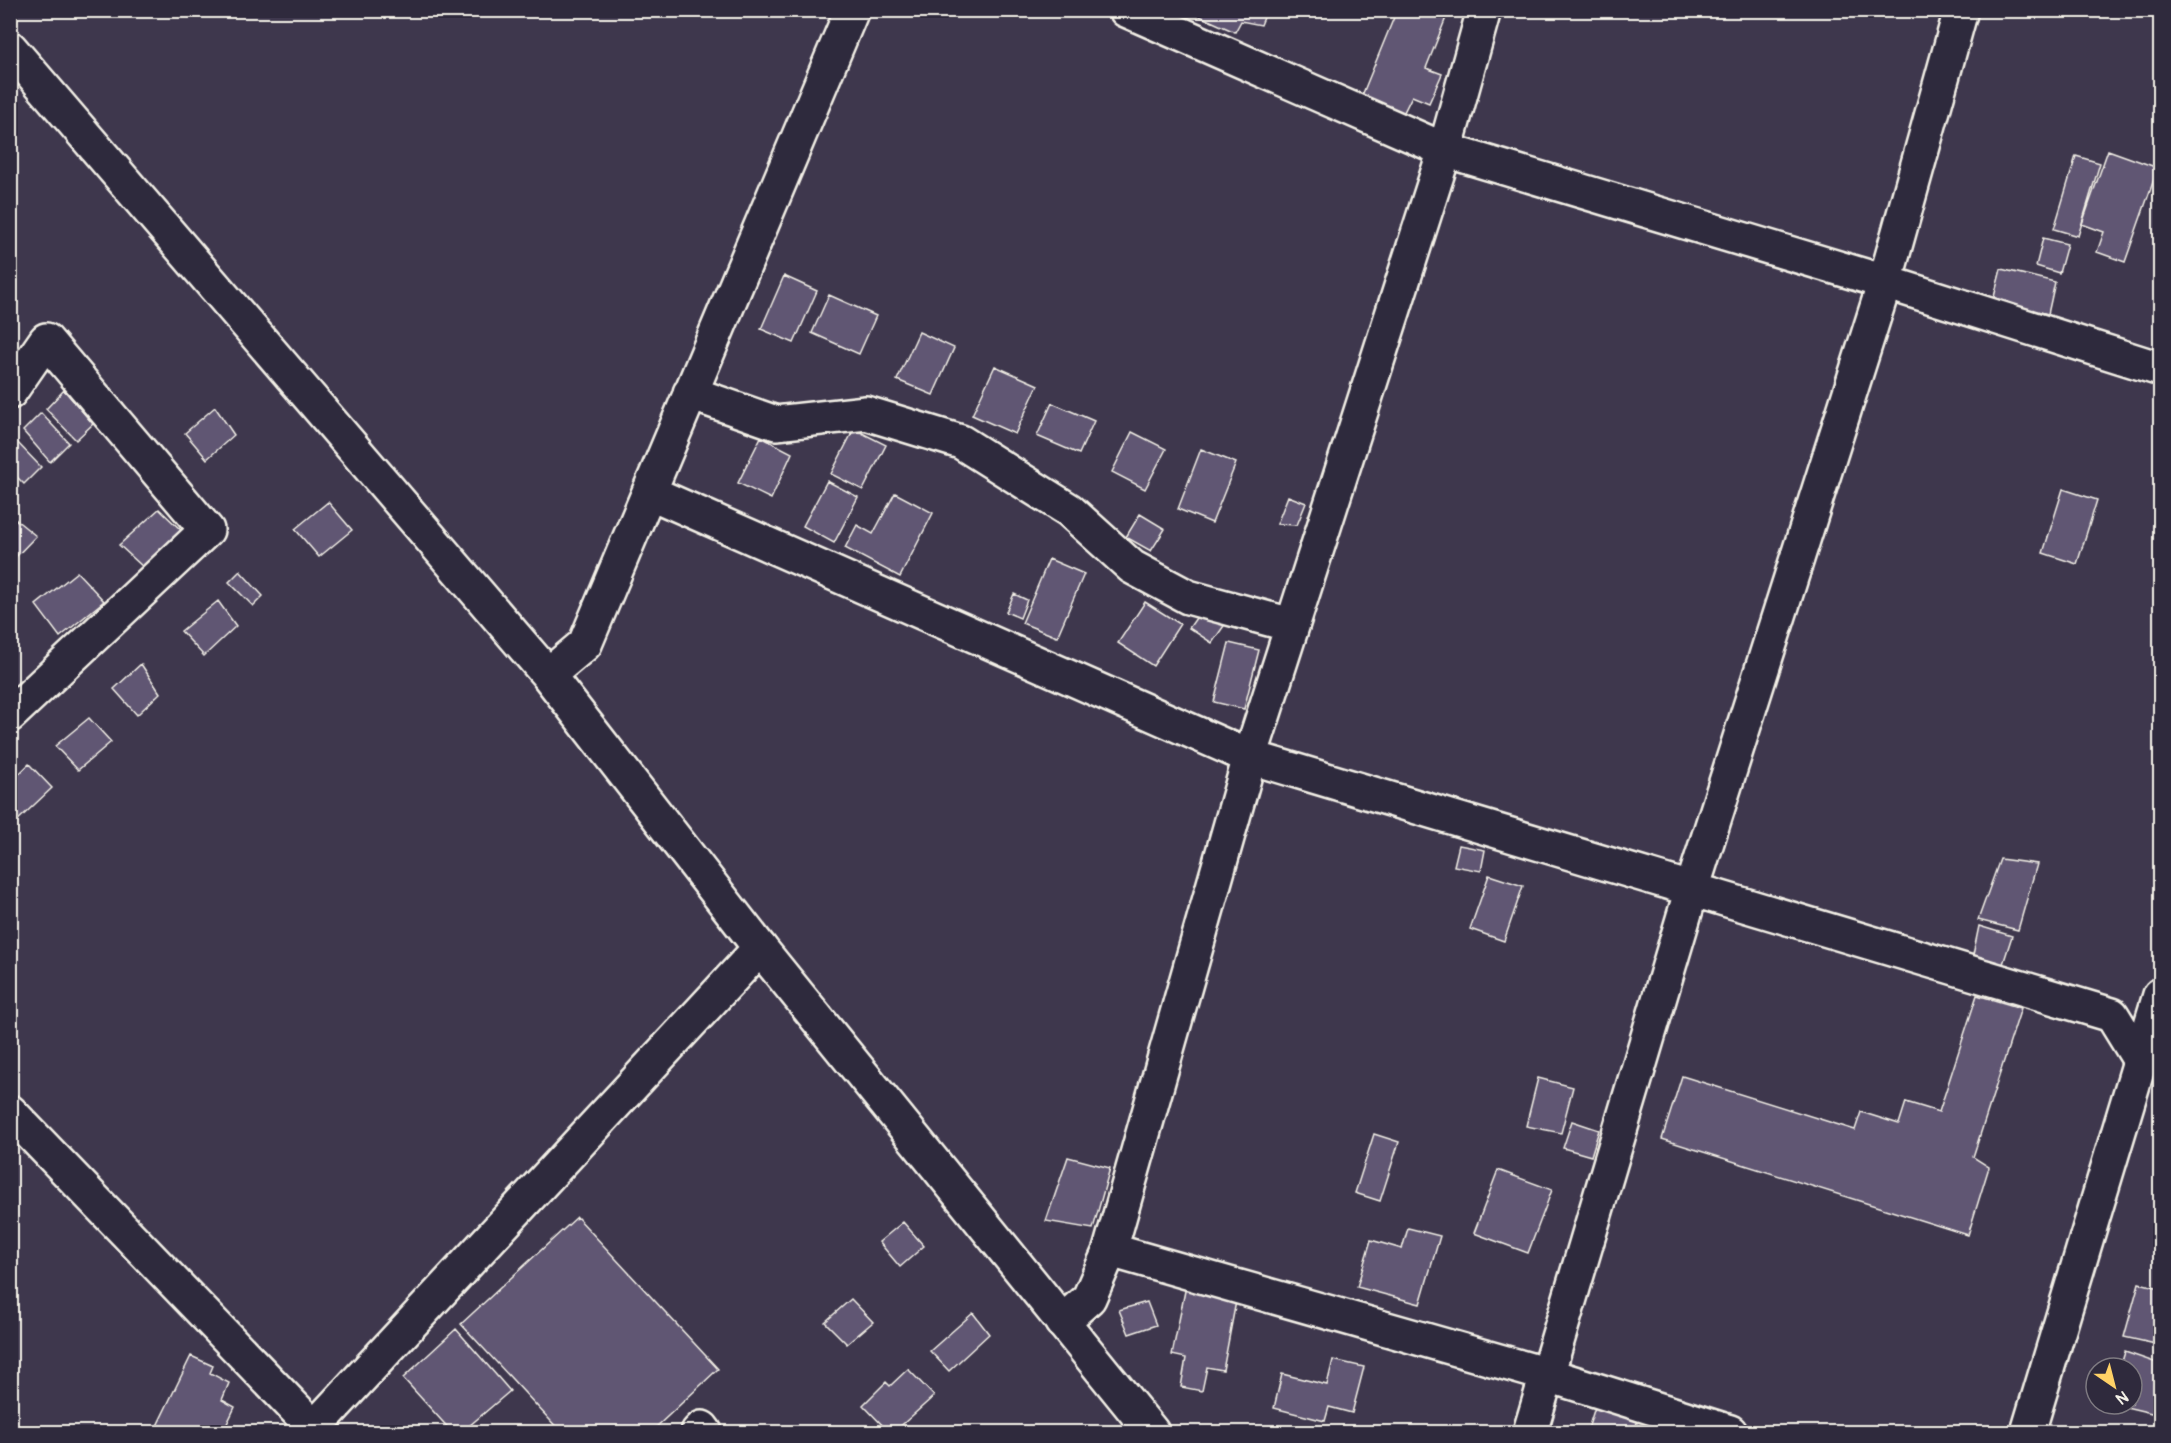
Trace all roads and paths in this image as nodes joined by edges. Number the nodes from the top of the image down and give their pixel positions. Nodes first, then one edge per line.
1 (852, 10) edge
2 (1126, 10) edge
3 (1484, 10) edge
4 (1961, 10) edge
5 (10, 48) edge
6 (1445, 150) junction
7 (1885, 282) junction
8 (2160, 369) edge
9 (10, 392) edge
10 (690, 393) junction
11 (650, 492) junction
12 (1291, 625) junction
13 (549, 675) junction
14 (10, 714) edge
15 (1250, 757) junction
16 (1692, 889) junction
17 (760, 948) junction
18 (2160, 995) edge
19 (2151, 1069) edge
20 (10, 1112) edge
21 (1110, 1250) junction
22 (1062, 1322) junction
23 (1548, 1375) junction
24 (316, 1430) edge
25 (698, 1432) edge
26 (705, 1432) edge
27 (1152, 1432) edge
28 (1530, 1432) edge
29 (1730, 1432) edge
30 (2028, 1432) edge

1 - 10 street
2 - 6 street
3 - 6 street
4 - 7 street
5 - 13 street
6 - 7 street
6 - 12 street
7 - 8 street
7 - 16 street
9 - 14 street
10 - 11 street
10 - 12 street
11 - 13 street
11 - 15 street
12 - 15 street
13 - 17 street
15 - 16 street
15 - 21 street
16 - 19 street
16 - 23 street
17 - 22 street
17 - 24 street
18 - 19 street
19 - 30 street
20 - 24 street
21 - 22 street
21 - 23 street
22 - 27 street
23 - 28 street
23 - 29 street
25 - 26 street

